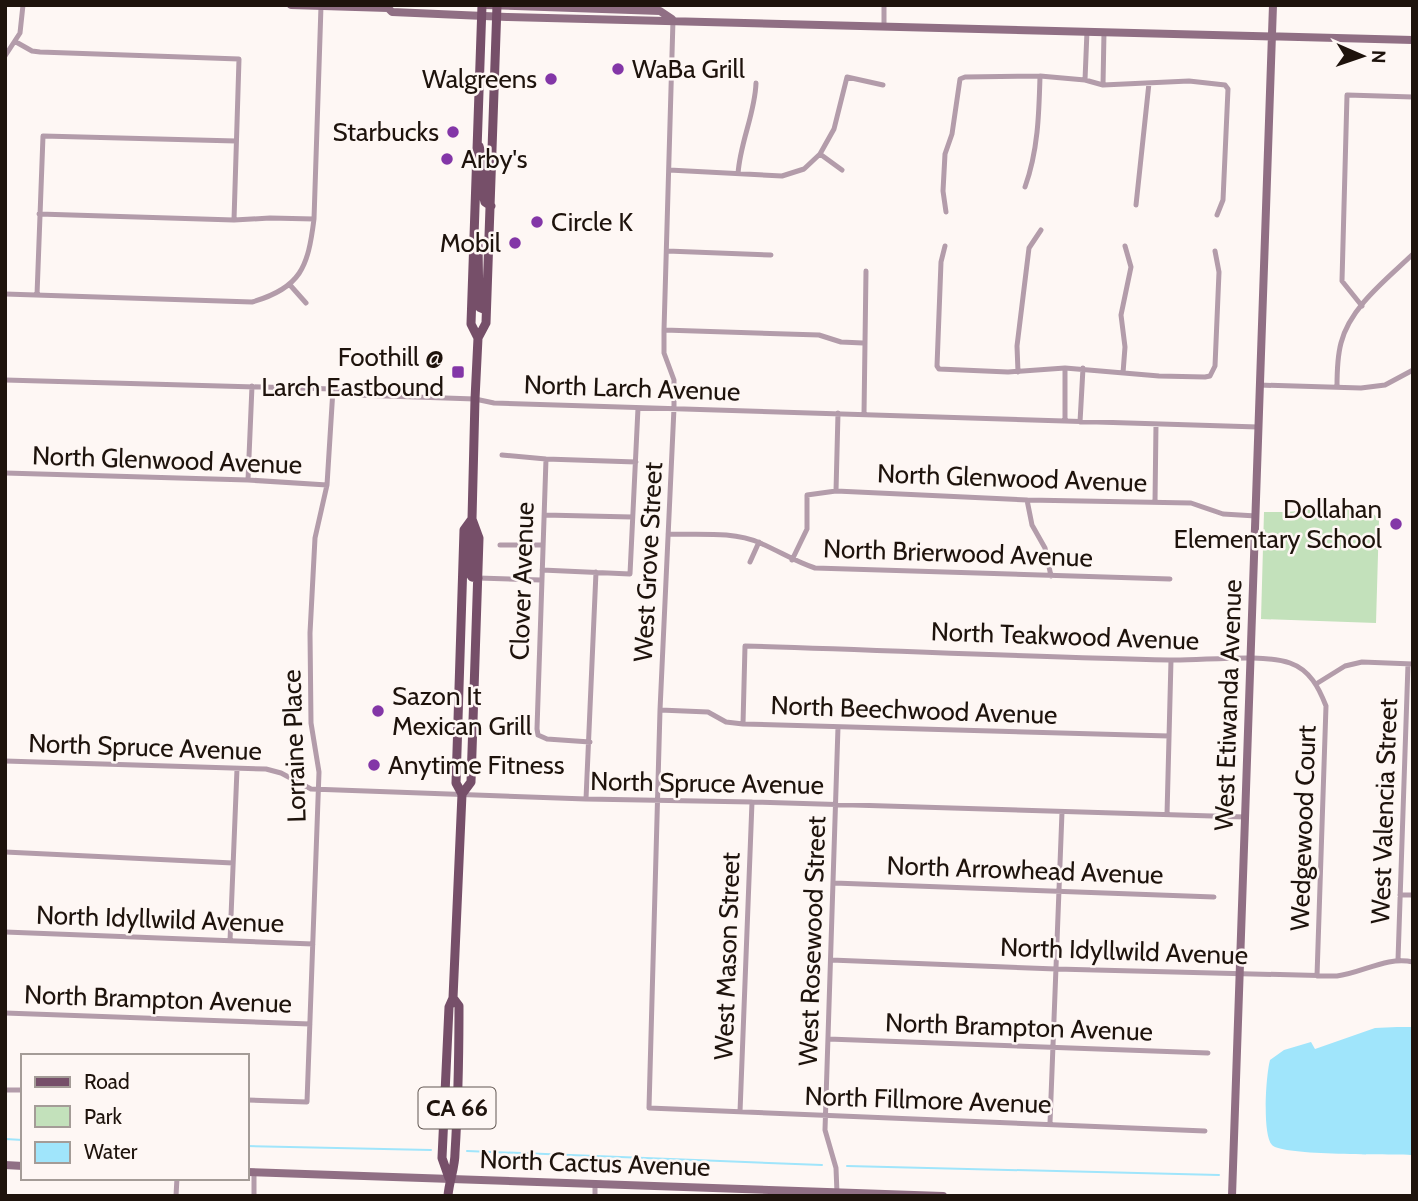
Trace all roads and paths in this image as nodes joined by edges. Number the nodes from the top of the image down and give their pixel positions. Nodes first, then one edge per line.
1 (23, 5) edge
2 (291, 5) edge
3 (483, 5) edge
4 (497, 5) edge
5 (884, 5) edge
6 (1273, 5) edge
7 (321, 6) edge
8 (389, 6) edge
9 (639, 11) junction
10 (481, 16) junction
11 (496, 16) junction
12 (600, 20) junction
13 (673, 20) junction
14 (884, 26) junction
15 (1087, 31) junction
16 (1104, 31) junction
17 (1271, 36) junction
18 (1413, 40) edge
19 (16, 42) junction
20 (5, 56) edge
21 (1040, 76) junction
22 (1085, 80) junction
23 (756, 83) dead end
24 (1149, 83) junction
25 (883, 85) dead end
26 (1103, 85) junction
27 (1413, 97) edge
28 (236, 141) junction
29 (477, 142) junction
30 (820, 154) junction
31 (669, 170) junction
32 (842, 170) dead end
33 (738, 174) junction
34 (1025, 187) dead end
35 (1136, 205) dead end
36 (491, 206) junction
37 (946, 212) dead end
38 (39, 214) junction
39 (1217, 215) dead end
40 (314, 219) junction
41 (234, 220) junction
42 (1041, 230) dead end
43 (474, 237) junction
44 (946, 246) dead end
45 (1125, 246) dead end
46 (667, 251) junction
47 (1215, 251) dead end
48 (1413, 254) edge
49 (771, 255) dead end
50 (866, 271) dead end
51 (290, 285) junction
52 (5, 294) edge
53 (37, 295) junction
54 (306, 303) dead end
55 (1362, 306) junction
56 (486, 310) junction
57 (664, 330) junction
58 (478, 338) junction
59 (863, 343) junction
60 (1065, 368) junction
61 (1083, 368) junction
62 (1413, 370) edge
63 (1018, 372) junction
64 (1123, 373) junction
65 (5, 380) edge
66 (1259, 385) junction
67 (252, 386) junction
68 (1337, 387) junction
69 (333, 389) junction
70 (475, 399) junction
71 (638, 408) junction
72 (674, 408) junction
73 (838, 413) junction
74 (864, 414) junction
75 (1065, 421) junction
76 (1080, 422) junction
77 (1156, 424) junction
78 (1258, 427) junction
79 (502, 455) dead end
80 (546, 459) junction
81 (636, 462) junction
82 (5, 473) edge
83 (248, 480) junction
84 (327, 485) junction
85 (836, 491) junction
86 (1027, 500) junction
87 (1155, 502) junction
88 (544, 515) junction
89 (1256, 516) junction
90 (632, 517) junction
91 (472, 519) junction
92 (668, 534) junction
93 (760, 542) junction
94 (500, 545) dead end
95 (542, 545) junction
96 (792, 561) junction
97 (750, 562) dead end
98 (542, 569) junction
99 (596, 572) junction
100 (1051, 576) junction
101 (478, 578) junction
102 (1170, 579) dead end
103 (541, 580) junction
104 (1251, 659) junction
105 (1171, 660) junction
106 (1410, 664) edge
107 (1316, 684) junction
108 (660, 710) junction
109 (743, 724) junction
110 (838, 727) junction
111 (1169, 736) junction
112 (1405, 739) junction
113 (1413, 739) edge
114 (590, 742) junction
115 (5, 761) edge
116 (237, 769) junction
117 (318, 789) junction
118 (462, 794) junction
119 (586, 799) junction
120 (657, 801) junction
121 (752, 802) junction
122 (836, 805) junction
123 (1062, 811) junction
124 (1167, 815) junction
125 (1402, 816) junction
126 (1413, 816) edge
127 (1245, 817) junction
128 (5, 852) edge
129 (233, 863) junction
130 (834, 883) junction
131 (1059, 891) junction
132 (1400, 895) junction
133 (1413, 895) edge
134 (1214, 897) dead end
135 (5, 932) edge
136 (230, 942) junction
137 (313, 944) junction
138 (831, 960) junction
139 (1398, 960) junction
140 (1413, 962) edge
141 (1056, 969) junction
142 (1240, 974) junction
143 (1318, 976) junction
144 (5, 1013) edge
145 (310, 1024) junction
146 (828, 1039) junction
147 (1054, 1047) junction
148 (1208, 1053) dead end
149 (248, 1100) edge
150 (649, 1108) joint
151 (740, 1112) junction
152 (826, 1116) junction
153 (1050, 1123) junction
154 (1205, 1131) dead end
155 (251, 1172) edge
156 (449, 1178) junction
157 (595, 1184) junction
158 (837, 1194) edge
159 (254, 1196) edge
160 (448, 1196) edge
161 (594, 1196) edge
162 (943, 1196) edge
163 (1232, 1196) edge

1 - 19 street
2 - 7 main road
3 - 4 main road
3 - 10 main road
4 - 9 main road
4 - 11 main road
5 - 14 street
6 - 17 main road, West Etiwanda Avenue
7 - 8 main road
7 - 40 street
8 - 10 main road
9 - 12 main road
9 - 13 main road
10 - 11 main road
10 - 29 main road
11 - 12 main road
11 - 36 main road
12 - 13 main road
13 - 14 main road
13 - 31 street, West Grove Street
14 - 15 main road
15 - 16 main road
15 - 22 street
16 - 17 main road
16 - 26 street
17 - 18 main road
17 - 66 main road, West Etiwanda Avenue
19 - 20 street
19 - 28 street
21 - 22 street
21 - 34 street
21 - 37 street
22 - 26 street
23 - 33 street
24 - 26 street
24 - 35 street
24 - 39 street
25 - 30 street
27 - 55 street
28 - 38 street
28 - 41 street
29 - 36 main road
29 - 43 main road
30 - 32 street
30 - 33 street
31 - 33 street
31 - 46 street, West Grove Street
36 - 56 main road
38 - 41 street
38 - 53 street
40 - 41 street
40 - 51 street
42 - 63 street
43 - 56 main road
43 - 58 main road
44 - 63 street
45 - 64 street
46 - 49 street
46 - 57 street, West Grove Street
47 - 64 street
48 - 55 street
50 - 59 street
51 - 53 street
51 - 54 street
52 - 53 street
55 - 68 street
56 - 58 main road
57 - 59 street
57 - 72 street, West Grove Street
58 - 70 main road
59 - 74 street
60 - 61 street
60 - 63 street
60 - 75 street
61 - 64 street
61 - 76 street
62 - 68 street
65 - 67 street, North Larch Avenue
66 - 68 street
66 - 78 main road, West Etiwanda Avenue
67 - 69 street, North Larch Avenue
67 - 83 street
69 - 70 street, North Larch Avenue
69 - 84 street, Lorraine Place
70 - 71 street, North Larch Avenue
70 - 91 main road
71 - 72 street, North Larch Avenue
71 - 81 street
72 - 73 street, North Larch Avenue
72 - 92 street, West Grove Street
73 - 74 street, North Larch Avenue
73 - 85 street
74 - 75 street, North Larch Avenue
75 - 76 street, North Larch Avenue
76 - 77 street, North Larch Avenue
77 - 78 street, North Larch Avenue
77 - 87 street
78 - 89 main road, West Etiwanda Avenue
79 - 80 street
80 - 81 street
80 - 88 street, Clover Avenue
81 - 90 street
82 - 83 street, North Glenwood Avenue
83 - 84 street, North Glenwood Avenue
84 - 117 street, Lorraine Place
85 - 86 street, North Glenwood Avenue
85 - 96 street, North Glenwood Avenue
86 - 87 street, North Glenwood Avenue
86 - 100 street
87 - 89 street, North Glenwood Avenue
88 - 90 street
88 - 95 street, Clover Avenue
89 - 104 main road, West Etiwanda Avenue
90 - 99 street
91 - 101 main road
91 - 118 main road
92 - 93 street, North Brierwood Avenue
92 - 108 street, West Grove Street
93 - 96 street, North Brierwood Avenue
93 - 97 street
94 - 95 street
95 - 98 street, Clover Avenue
96 - 100 street, North Brierwood Avenue
98 - 99 street
98 - 103 street, Clover Avenue
99 - 114 street
100 - 102 street, North Brierwood Avenue
101 - 103 street
101 - 118 main road
103 - 114 street, Clover Avenue
104 - 105 street, North Teakwood Avenue
104 - 107 street, North Teakwood Avenue
104 - 127 main road, West Etiwanda Avenue
105 - 109 street, North Teakwood Avenue
105 - 111 street
106 - 107 street
106 - 112 street, West Valencia Street
107 - 143 street, Wedgewood Court
108 - 109 street, North Beechwood Avenue
108 - 120 street, West Grove Street
109 - 110 street, North Beechwood Avenue
110 - 111 street, North Beechwood Avenue
110 - 122 street, West Rosewood Street
111 - 124 street
112 - 113 street
112 - 125 street, West Valencia Street
114 - 119 street
115 - 116 street, North Spruce Avenue
116 - 117 street, North Spruce Avenue
116 - 129 street
117 - 118 street, North Spruce Avenue
117 - 137 street, Lorraine Place
118 - 119 street, North Spruce Avenue
118 - 156 main road, CA 66
119 - 120 street, North Spruce Avenue
120 - 121 street, North Spruce Avenue
120 - 150 street, West Grove Street
121 - 122 street, North Spruce Avenue
121 - 151 street, West Mason Street
122 - 123 street, North Spruce Avenue
122 - 130 street, West Rosewood Street
123 - 124 street, North Spruce Avenue
123 - 131 street
124 - 127 street, North Spruce Avenue
125 - 126 street
125 - 132 street, West Valencia Street
127 - 142 main road, West Etiwanda Avenue
128 - 129 street
129 - 136 street
130 - 131 street, North Arrowhead Avenue
130 - 138 street, West Rosewood Street
131 - 134 street, North Arrowhead Avenue
131 - 141 street
132 - 133 street
132 - 139 street, West Valencia Street
135 - 136 street, North Idyllwild Avenue
136 - 137 street, North Idyllwild Avenue
137 - 145 street, Lorraine Place
138 - 141 street, North Idyllwild Avenue
138 - 146 street, West Rosewood Street
139 - 140 street, North Idyllwild Avenue
139 - 143 street, North Idyllwild Avenue
141 - 142 street, North Idyllwild Avenue
141 - 147 street
142 - 143 street, North Idyllwild Avenue
142 - 163 main road, West Etiwanda Avenue
144 - 145 street, North Brampton Avenue
145 - 149 street, Lorraine Place
146 - 147 street, North Brampton Avenue
146 - 152 street, West Rosewood Street
147 - 148 street, North Brampton Avenue
147 - 153 street
150 - 151 street, North Fillmore Avenue
151 - 152 street, North Fillmore Avenue
152 - 153 street, North Fillmore Avenue
152 - 158 street, West Rosewood Street
153 - 154 street, North Fillmore Avenue
155 - 156 main road, North Cactus Avenue
155 - 159 street
156 - 157 main road, North Cactus Avenue
156 - 160 main road
157 - 158 main road, North Cactus Avenue
157 - 161 street
158 - 162 main road, North Cactus Avenue

